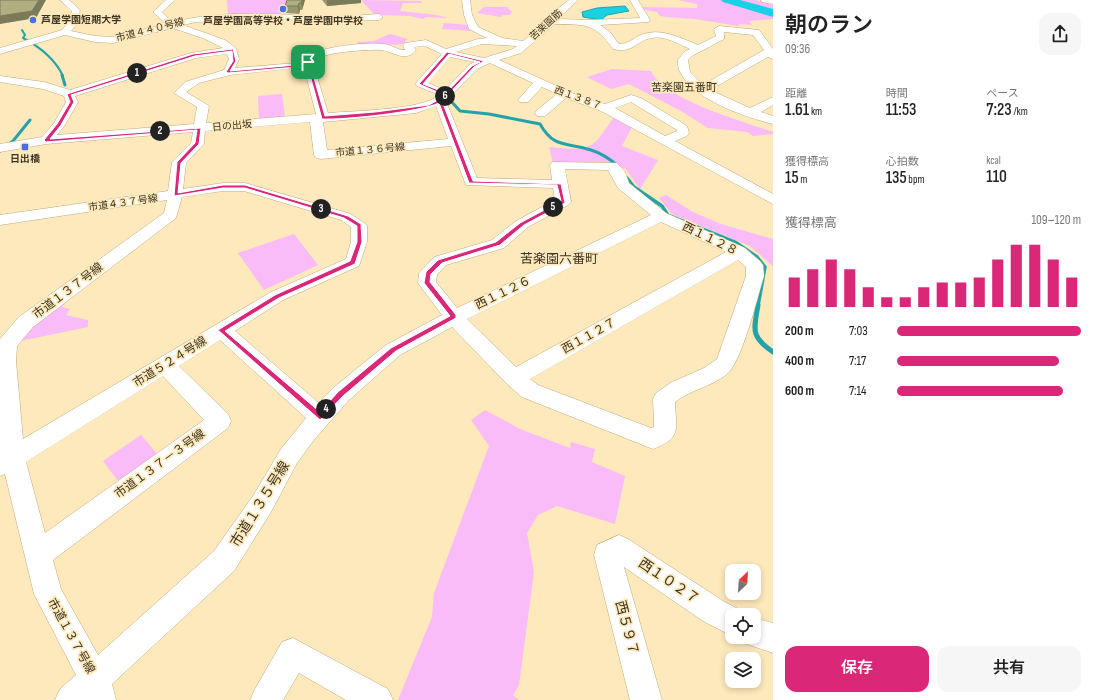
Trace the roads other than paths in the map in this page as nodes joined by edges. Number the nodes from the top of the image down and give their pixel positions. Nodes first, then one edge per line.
1 (64, 0) edge
2 (171, 0) edge
3 (466, 0) edge
4 (574, 0) edge
5 (634, 0) edge
6 (765, 0) edge
7 (773, 2) edge
8 (379, 17) dead end
9 (553, 21) junction
10 (591, 23) junction
11 (172, 24) junction
12 (65, 32) junction
13 (503, 41) junction
14 (524, 44) junction
15 (700, 49) junction
16 (233, 50) junction
17 (0, 51) edge
18 (447, 53) junction
19 (770, 53) edge
20 (486, 60) junction
21 (308, 62) junction
22 (228, 72) junction
23 (0, 79) edge
24 (21, 82) junction
25 (539, 83) junction
26 (702, 90) junction
27 (5, 91) dead end
28 (69, 94) junction
29 (564, 94) junction
30 (443, 98) junction
31 (524, 100) dead end
32 (773, 100) edge
33 (605, 108) junction
34 (542, 113) dead end
35 (752, 113) junction
36 (320, 118) junction
37 (773, 120) edge
38 (200, 128) junction
39 (46, 140) junction
40 (666, 140) junction
41 (455, 142) junction
42 (0, 148) edge
43 (559, 184) junction
44 (175, 195) junction
45 (773, 200) edge
46 (661, 216) junction
47 (0, 220) edge
48 (359, 225) joint
49 (739, 252) junction
50 (454, 317) junction
51 (221, 330) junction
52 (165, 365) junction
53 (514, 378) junction
54 (320, 416) junction
55 (6, 462) edge
56 (38, 554) junction
57 (607, 555) joint
58 (725, 617) edge
59 (761, 635) edge
60 (773, 638) edge
61 (98, 689) edge
62 (71, 700) edge
63 (266, 700) edge
64 (377, 700) edge
65 (646, 700) edge

1 - 12 street
2 - 11 street
3 - 13 street
4 - 9 street, 苦楽園筋
5 - 10 street
6 - 7 street
8 - 11 street, 市道４４０号線
9 - 10 street
9 - 14 street, 苦楽園筋
10 - 15 street
11 - 12 street, 市道４４０号線
11 - 16 street
12 - 17 street
13 - 14 street
13 - 18 street
14 - 20 street, 苦楽園筋
15 - 19 street
15 - 26 street
16 - 22 street
16 - 28 street
18 - 20 street, 西１３８７
18 - 21 street, 西１３８７
18 - 30 street
19 - 26 street
20 - 25 street, 西１３８７
20 - 30 street, 苦楽園筋
21 - 22 street
21 - 36 street, 市道１３６号線
22 - 38 street, 市道１３７号線
23 - 24 street
24 - 27 street
24 - 28 street
25 - 29 street, 西１３８７
25 - 31 street
26 - 35 street
28 - 39 street
29 - 33 street, 西１３８７
29 - 34 street
30 - 36 street, 日の出坂
30 - 41 street
32 - 35 street
33 - 40 street, 西１３８７
33 - 40 street
35 - 37 street
36 - 38 street, 日の出坂
36 - 41 street, 市道１３６号線
38 - 39 street, 日の出坂
38 - 44 street, 市道１３７号線
39 - 42 street, 日の出坂
40 - 45 street, 西１３８７
41 - 43 street
43 - 46 street, 西１１２８
43 - 50 street, 西１１２８
44 - 47 street, 市道４３７号線
44 - 48 street, 市道４３７号線
44 - 55 street, 市道１３７号線
46 - 49 street, 西１１２８
46 - 50 street, 西１１２６
48 - 51 street, 市道５２４号線
49 - 53 street, 西１１２７
49 - 53 street, 西１１２８
50 - 53 street
50 - 54 street, 市道１３５号線
51 - 52 street, 市道５２４号線
51 - 54 street
52 - 55 street, 市道５２４号線
52 - 56 street, 市道１３７－３号線
54 - 61 street, 市道１３５号線
55 - 56 street, 市道１３７号線
56 - 61 street, 市道１３７号線
57 - 58 street, 西１０２７
57 - 65 street, 西５９７
59 - 60 street
61 - 62 street, 市道１３５号線
63 - 64 street

